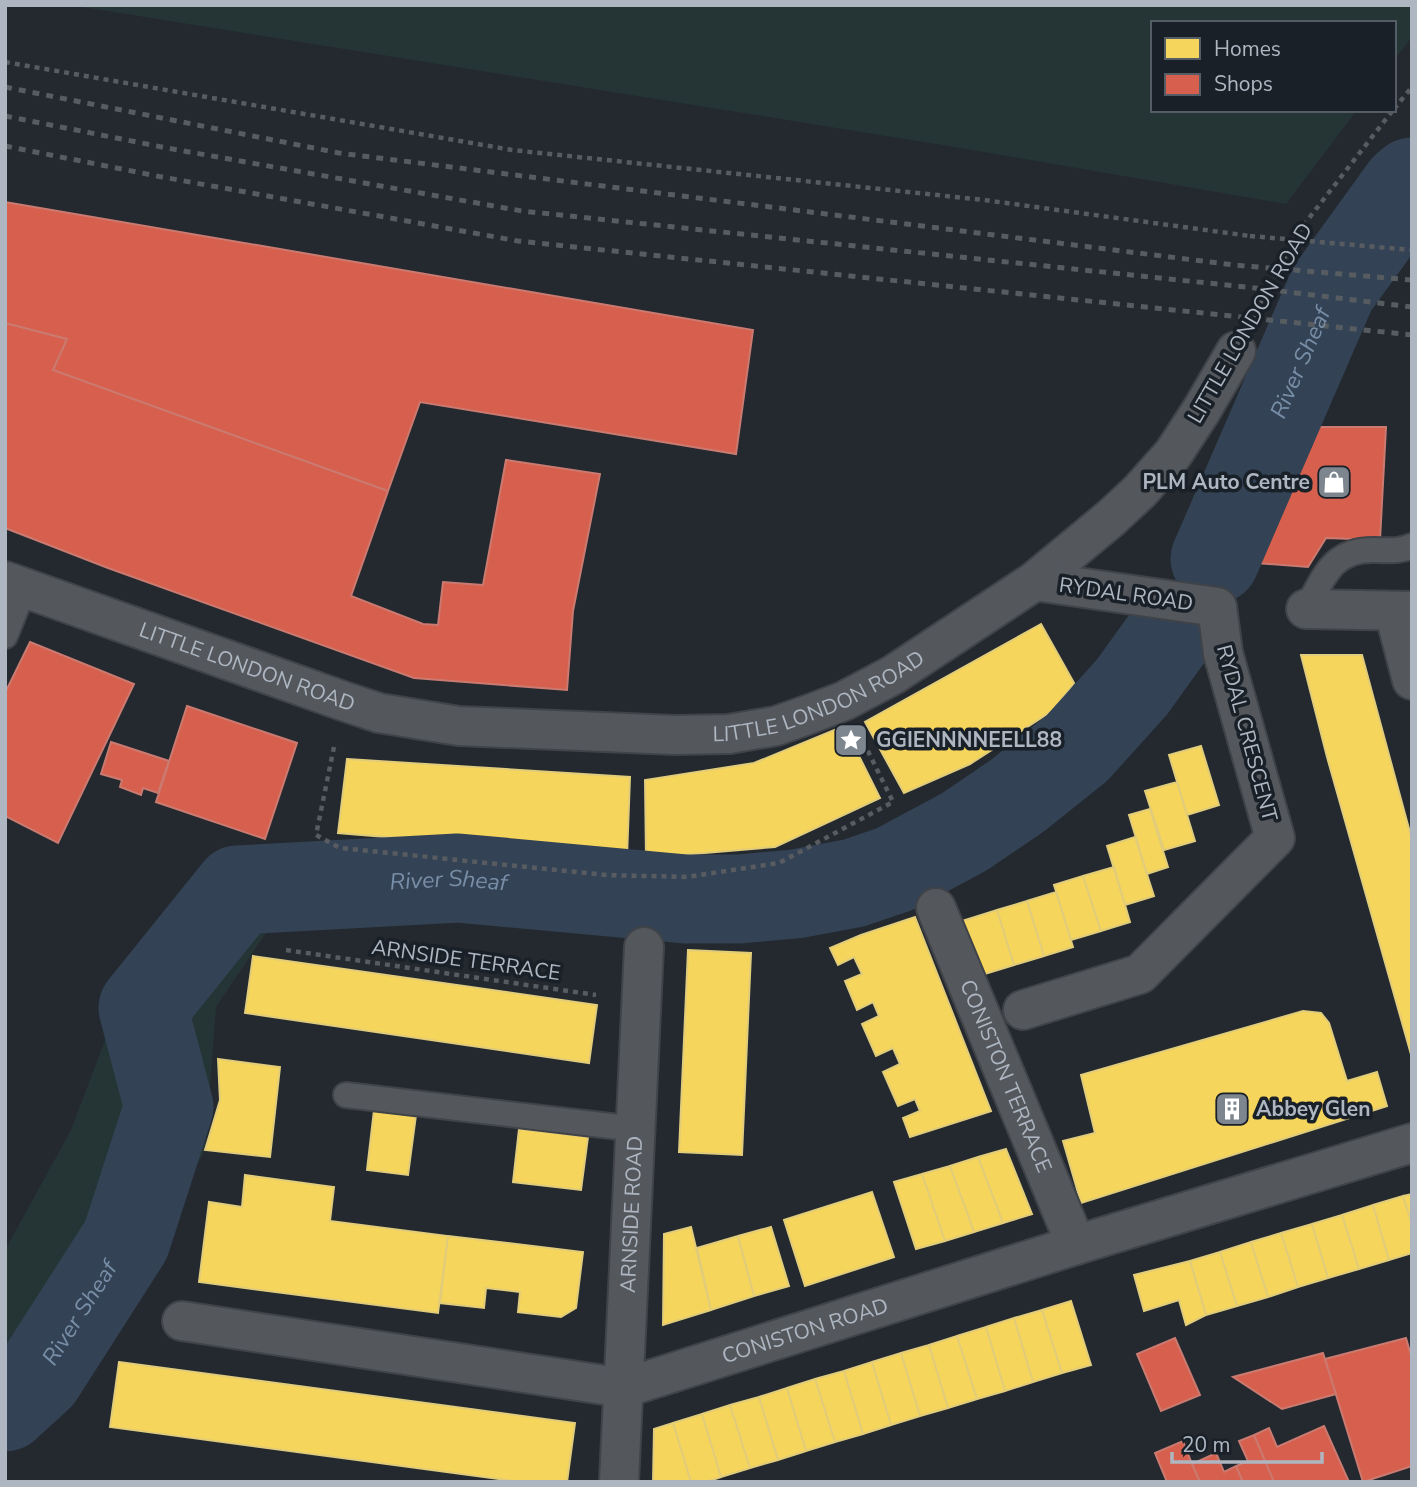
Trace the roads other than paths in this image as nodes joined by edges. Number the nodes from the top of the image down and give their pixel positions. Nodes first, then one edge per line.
1 (1236, 351) road end
2 (1412, 546) edge
3 (1035, 581) junction
4 (15, 585) edge
5 (1217, 607) joint
6 (1306, 609) joint
7 (1403, 611) edge
8 (5, 636) edge
9 (1412, 681) edge
10 (936, 908) dead end
11 (644, 947) dead end
12 (1023, 1010) dead end
13 (346, 1094) dead end
14 (636, 1129) junction
15 (1412, 1143) edge
16 (1076, 1245) junction
17 (182, 1321) dead end
18 (624, 1388) junction
19 (620, 1482) edge

1 - 3 street, LITTLE LONDON ROAD
2 - 6 lane
3 - 4 street, LITTLE LONDON ROAD
3 - 5 street, RYDAL ROAD
4 - 8 lane
5 - 12 street, RYDAL CRESCENT
6 - 7 street
7 - 9 street
10 - 16 street, CONISTON TERRACE
11 - 14 street, ARNSIDE ROAD
13 - 14 lane
14 - 18 street, ARNSIDE ROAD
15 - 16 street, CONISTON ROAD
16 - 18 street, CONISTON ROAD
17 - 18 street, CONISTON ROAD
18 - 19 street, ARNSIDE ROAD

